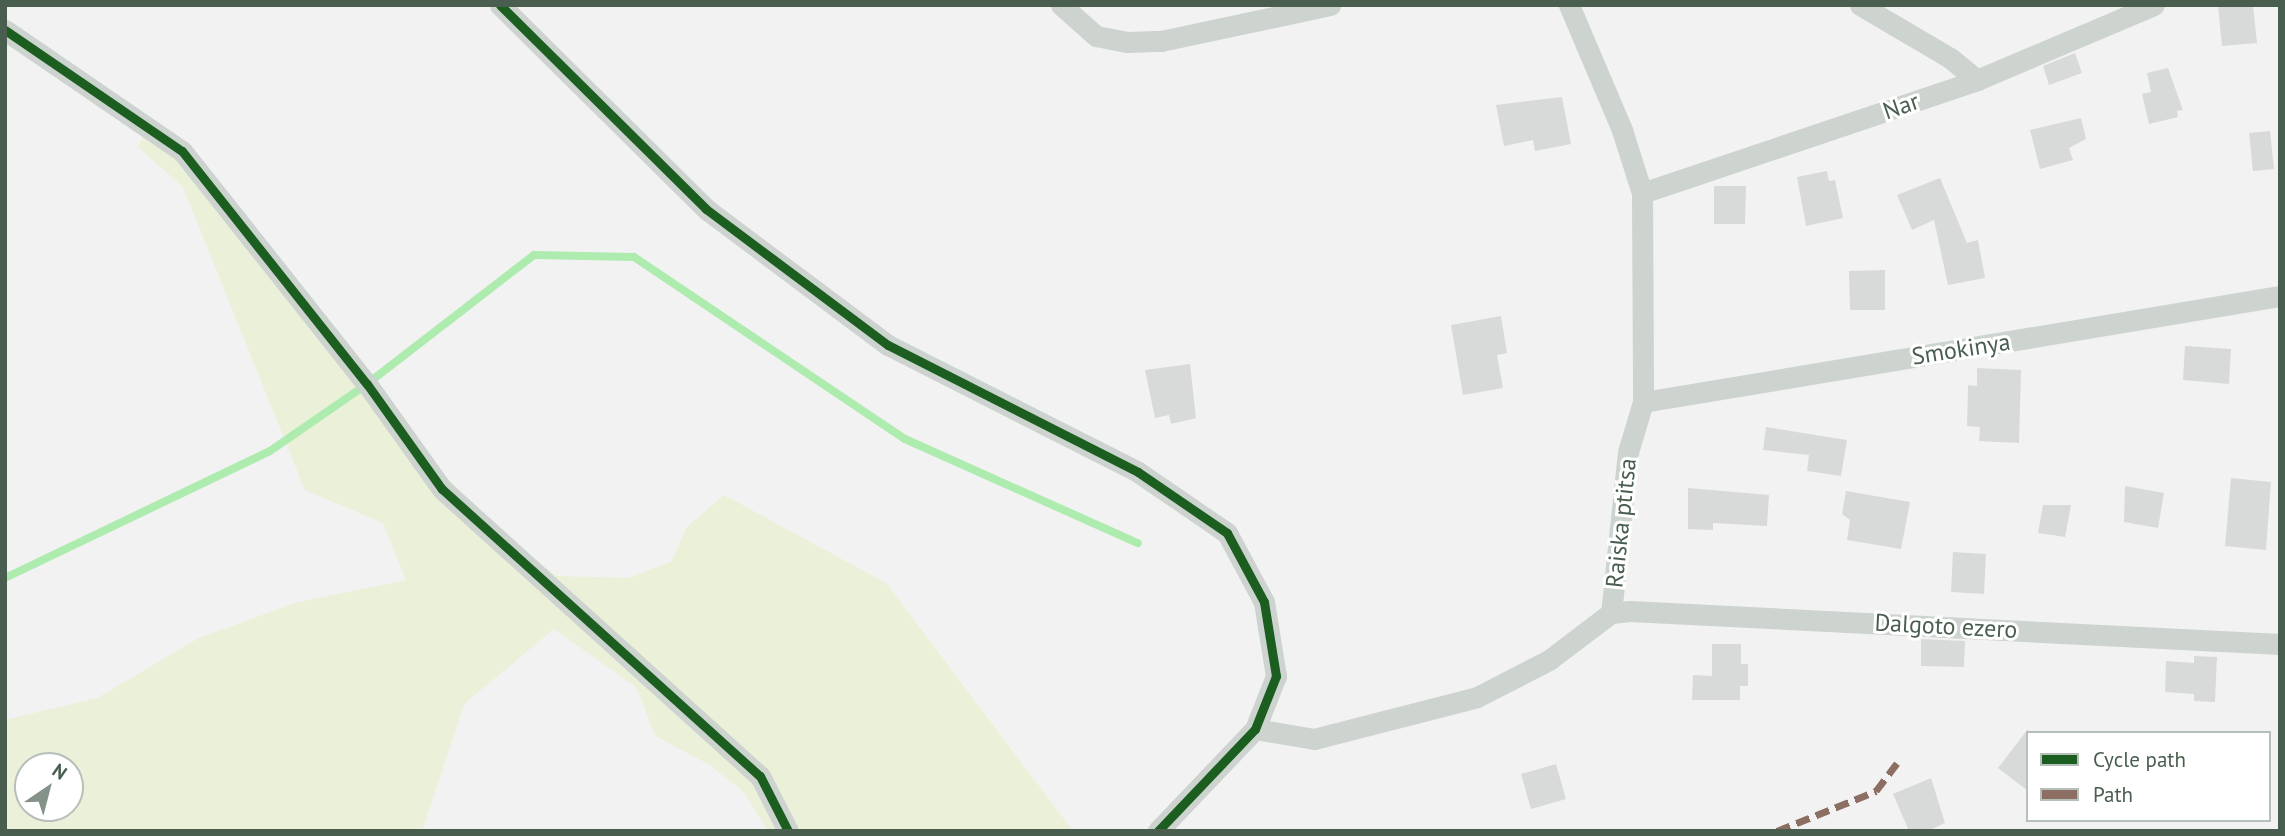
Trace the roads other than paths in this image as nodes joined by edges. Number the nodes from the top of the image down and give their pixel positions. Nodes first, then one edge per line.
1 (500, 5) edge
2 (1061, 5) edge
3 (1330, 5) edge
4 (1569, 5) edge
5 (1860, 5) edge
6 (2154, 5) edge
7 (5, 30) edge
8 (1977, 80) junction
9 (1642, 193) junction
10 (2280, 296) edge
11 (1643, 402) junction
12 (1611, 613) junction
13 (2280, 644) edge
14 (1255, 729) junction
15 (788, 831) edge
16 (1158, 831) edge

1 - 14 street
2 - 3 street
4 - 9 street, Raiska ptitsa
5 - 8 street
6 - 8 street, Nar
7 - 15 street
8 - 9 street, Nar
9 - 11 street, Raiska ptitsa
10 - 11 street, Smokinya
11 - 12 street, Raiska ptitsa
12 - 13 street, Dalgoto ezero
12 - 14 street, Raiska ptitsa
14 - 16 street

